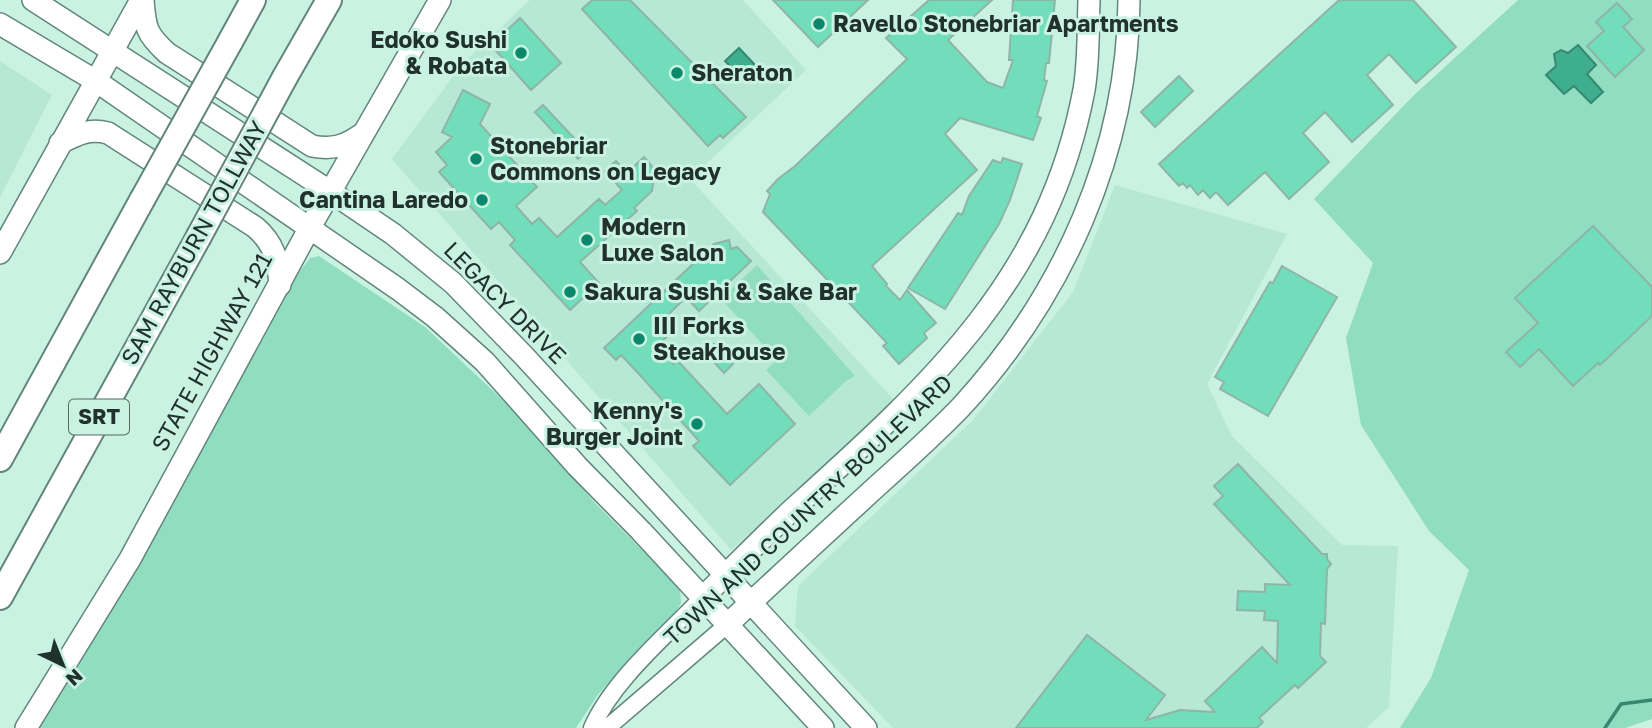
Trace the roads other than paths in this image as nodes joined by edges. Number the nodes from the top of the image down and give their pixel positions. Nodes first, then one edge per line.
1 (33, 0) edge
2 (142, 0) edge
3 (253, 0) edge
4 (440, 0) edge
5 (1089, 0) edge
6 (1129, 0) edge
7 (327, 6) edge
8 (0, 24) edge
9 (113, 50) junction
10 (96, 81) junction
11 (364, 133) junction
12 (60, 143) junction
13 (331, 192) junction
14 (309, 229) junction
15 (0, 253) edge
16 (279, 285) junction
17 (27, 410) junction
18 (0, 447) edge
19 (0, 459) edge
20 (725, 575) junction
21 (0, 597) edge
22 (703, 597) junction
23 (751, 603) junction
24 (729, 624) junction
25 (26, 728) edge
26 (592, 728) edge
27 (607, 728) edge
28 (823, 728) edge
29 (866, 728) edge

1 - 9 main road, LEGACY DRIVE
2 - 9 main road
2 - 11 main road
3 - 17 highway, SRT, bridge
4 - 11 main road, STATE HIGHWAY 121
5 - 20 main road, TOWN AND COUNTRY BOULEVARD
6 - 23 main road, TOWN AND COUNTRY BOULEVARD
7 - 21 highway, SAM RAYBURN TOLLWAY / SRT, bridge
8 - 10 main road
9 - 10 main road
9 - 13 main road, LEGACY DRIVE
10 - 12 main road
10 - 14 main road
11 - 13 main road, STATE HIGHWAY 121
12 - 15 main road
12 - 16 main road
13 - 14 main road, STATE HIGHWAY 121
13 - 20 main road, LEGACY DRIVE
14 - 16 main road, STATE HIGHWAY 121
14 - 22 main road
16 - 25 main road, STATE HIGHWAY 121
17 - 18 highway
17 - 19 highway, SRT
20 - 22 main road, TOWN AND COUNTRY BOULEVARD
20 - 23 main road, LEGACY DRIVE
22 - 24 main road
22 - 26 street, TOWN AND COUNTRY BOULEVARD
23 - 24 main road, TOWN AND COUNTRY BOULEVARD
23 - 29 main road, LEGACY DRIVE
24 - 27 street, TOWN AND COUNTRY BOULEVARD
24 - 28 main road

